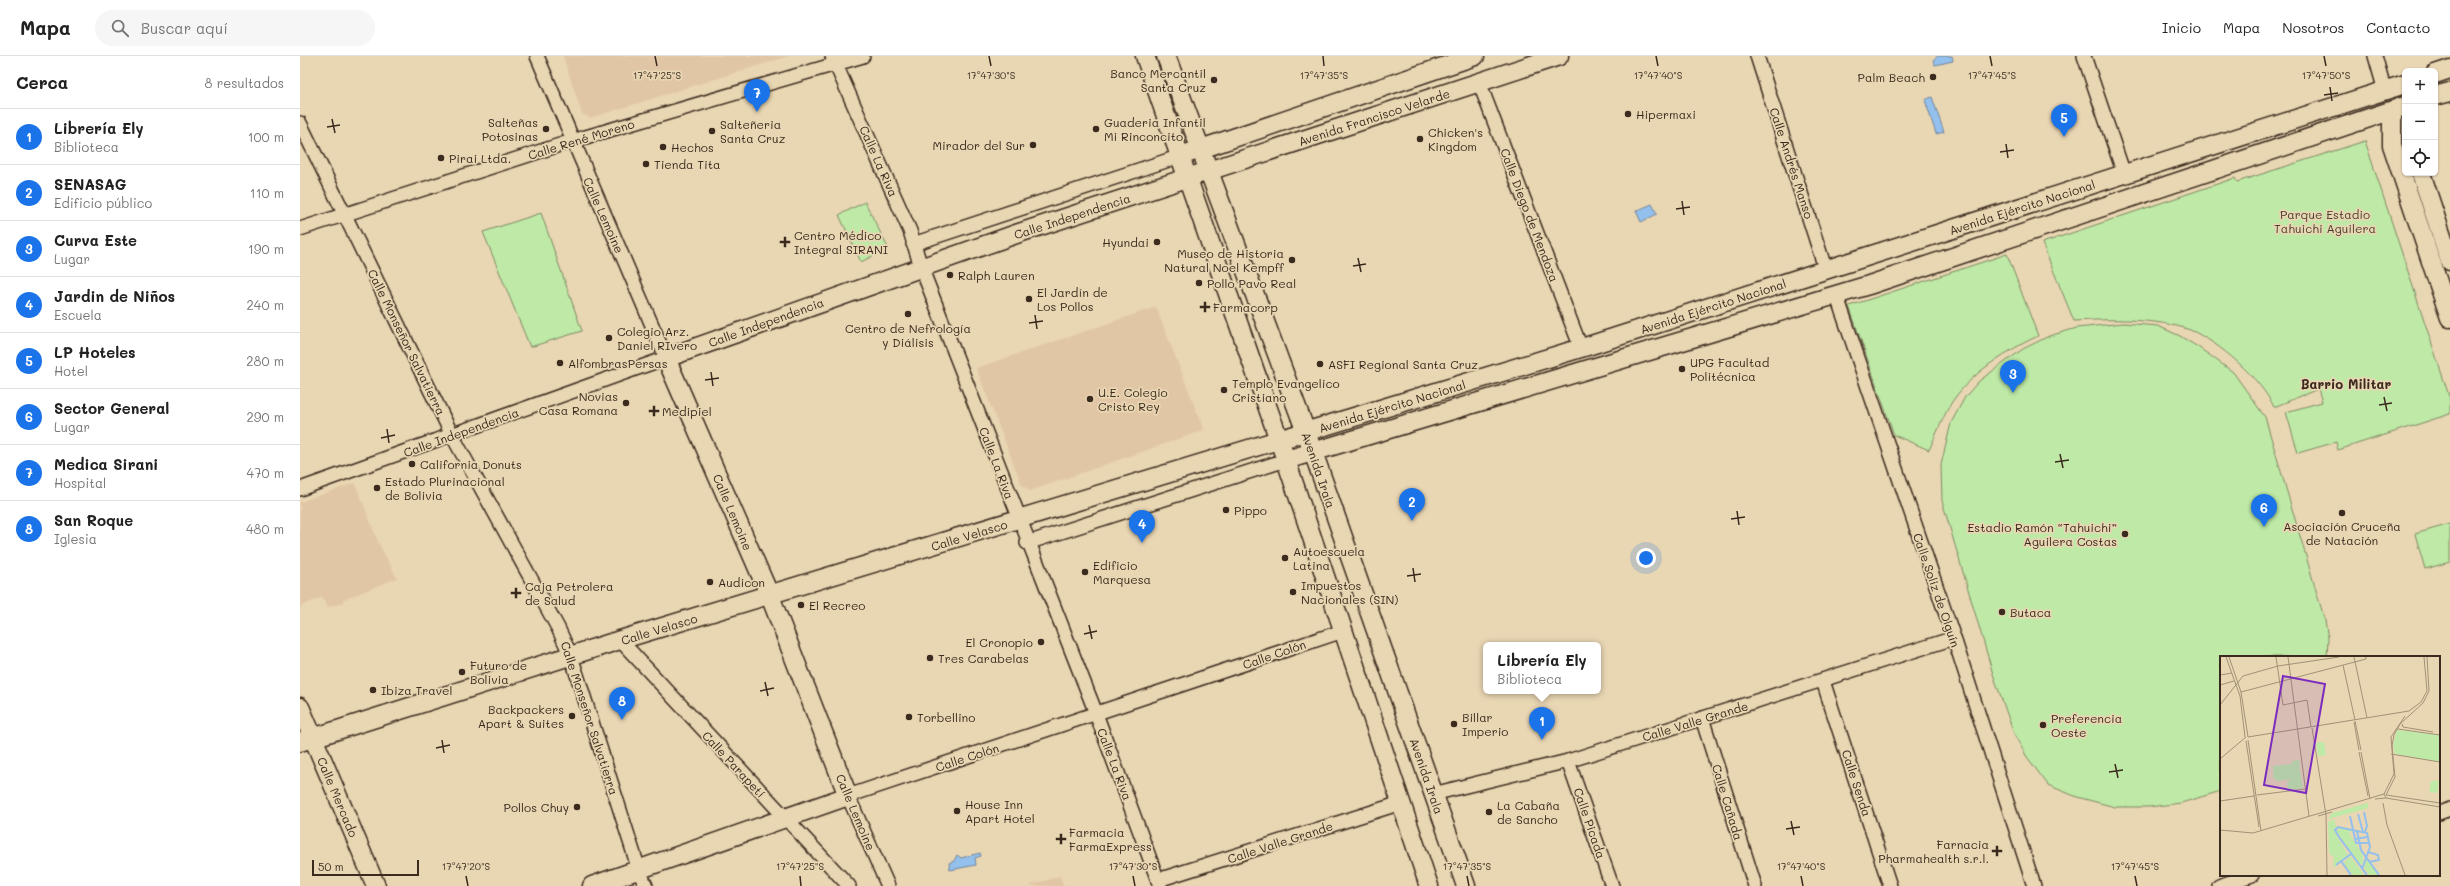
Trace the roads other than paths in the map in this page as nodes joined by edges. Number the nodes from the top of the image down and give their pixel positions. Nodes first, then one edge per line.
1 (537, 56) edge
2 (864, 56) edge
3 (1145, 56) edge
4 (1166, 56) edge
5 (1559, 56) edge
6 (1758, 56) edge
7 (2084, 56) edge
8 (2374, 56) edge
9 (1471, 57) edge
10 (833, 60) edge
11 (2450, 69) edge
12 (2438, 73) edge
13 (1479, 82) junction
14 (2402, 85) edge
15 (2385, 91) junction
16 (2450, 92) edge
17 (2438, 95) edge
18 (2398, 109) edge
19 (300, 123) edge
20 (2402, 123) edge
21 (572, 141) junction
22 (1200, 148) junction
23 (1181, 156) junction
24 (1208, 171) junction
25 (2124, 174) junction
26 (2421, 176) edge
27 (1189, 178) junction
28 (2132, 198) junction
29 (345, 214) junction
30 (300, 229) edge
31 (913, 244) junction
32 (2450, 261) edge
33 (921, 267) junction
34 (1829, 270) junction
35 (1837, 294) junction
36 (2450, 318) edge
37 (1580, 348) junction
38 (666, 358) junction
39 (1598, 368) junction
40 (1575, 374) junction
41 (1306, 432) junction
42 (452, 435) junction
43 (1279, 440) junction
44 (1313, 453) junction
45 (1286, 460) junction
46 (300, 488) edge
47 (1019, 520) junction
48 (1027, 543) junction
49 (770, 596) junction
50 (1343, 631) junction
51 (1954, 638) junction
52 (620, 640) junction
53 (571, 656) junction
54 (1823, 681) junction
55 (300, 708) edge
56 (1096, 714) junction
57 (1702, 718) junction
58 (306, 740) edge
59 (1568, 761) junction
60 (1433, 794) junction
61 (848, 796) junction
62 (1401, 803) junction
63 (2450, 809) edge
64 (2440, 813) edge
65 (784, 819) junction
66 (2249, 876) edge
67 (643, 878) edge
68 (1159, 883) edge
69 (2224, 885) edge
70 (376, 886) edge
71 (592, 886) edge
72 (849, 886) edge
73 (888, 886) edge
74 (1429, 886) edge
75 (1466, 886) edge
76 (1612, 886) edge
77 (1755, 886) edge
78 (1890, 886) edge
79 (2034, 886) edge

1 - 21 street, Calle Lemoine
2 - 10 street, Calle René Moreno
3 - 23 street
4 - 22 street, Avenida Irala
5 - 13 street, Avenida Francisco Velarde
6 - 34 street, Calle Andrés Manso
7 - 25 street
8 - 15 street
9 - 13 street
9 - 22 street, Avenida Francisco Velarde
10 - 21 street, Calle René Moreno
10 - 31 street, Calle La Riva
11 - 12 street
13 - 24 street, Avenida Francisco Velarde
13 - 37 street, Calle Diego de Mendoza
14 - 15 street, Avenida Ejército Nacional
15 - 18 street
15 - 25 street, Avenida Ejército Nacional
16 - 17 street
18 - 20 street
18 - 28 street, Avenida Ejército Nacional
18 - 36 street
19 - 29 street, Calle Monseñor Salvatierra
21 - 29 street, Calle René Moreno
21 - 38 street, Calle Lemoine
22 - 23 street, Avenida Francisco Velarde
22 - 24 street, Avenida Irala
23 - 27 street
23 - 31 street, Calle Independencia
24 - 27 street, Avenida Francisco Velarde
24 - 41 street, Avenida Irala
25 - 28 street
25 - 34 street, Avenida Ejército Nacional
26 - 32 street
27 - 33 street, Calle Independencia
27 - 43 street
28 - 35 street, Avenida Ejército Nacional
29 - 30 street, Calle René Moreno
29 - 42 street, Calle Monseñor Salvatierra
31 - 33 street, Calle La Riva
33 - 38 street, Calle Independencia
33 - 47 street, Calle La Riva
34 - 35 street
34 - 35 street
34 - 37 street, Avenida Ejército Nacional
35 - 39 street, Avenida Ejército Nacional
35 - 51 street, Calle Soliz de Olguín
37 - 39 street
37 - 40 street
37 - 41 street, Avenida Ejército Nacional
38 - 42 street, Calle Independencia
38 - 49 street, Calle Lemoine
39 - 40 street, Avenida Ejército Nacional
40 - 44 street, Avenida Ejército Nacional
41 - 43 street, Avenida Ejército Nacional
41 - 44 street, Avenida Irala
42 - 46 street, Calle Independencia
42 - 53 street, Calle Monseñor Salvatierra
43 - 45 street
43 - 47 street, Avenida Ejército Nacional
44 - 45 street, Avenida Ejército Nacional
44 - 60 street, Avenida Irala
45 - 48 street, Avenida Ejército Nacional
45 - 50 street
47 - 48 street, Calle La Riva
47 - 49 street, Calle Velasco
48 - 56 street, Calle La Riva
49 - 52 street, Calle Velasco
49 - 61 street, Calle Lemoine
50 - 56 street, Calle Colón
50 - 62 street
51 - 54 street, Calle Valle Grande
51 - 79 street, Calle Soliz de Olguín
52 - 53 street, Calle Velasco
52 - 65 street, Calle Parapetí
53 - 58 street, Calle Velasco
53 - 67 street, Calle Monseñor Salvatierra
54 - 57 street, Calle Valle Grande
54 - 78 street, Calle Senda
55 - 58 street, Calle Mercado
56 - 61 street, Calle Colón
56 - 68 street, Calle La Riva
57 - 59 street, Calle Valle Grande
57 - 77 street, Calle Cañada
58 - 70 street, Calle Mercado
59 - 60 street, Calle Valle Grande
59 - 76 street, Calle Picada
60 - 75 street, Avenida Irala
61 - 65 street, Calle Colón
61 - 73 street, Calle Lemoine
62 - 68 street, Calle Valle Grande
62 - 74 street
63 - 64 street
65 - 67 street, Calle Colón
65 - 72 street, Calle Parapetí
66 - 69 street
67 - 71 street, Calle Colón

